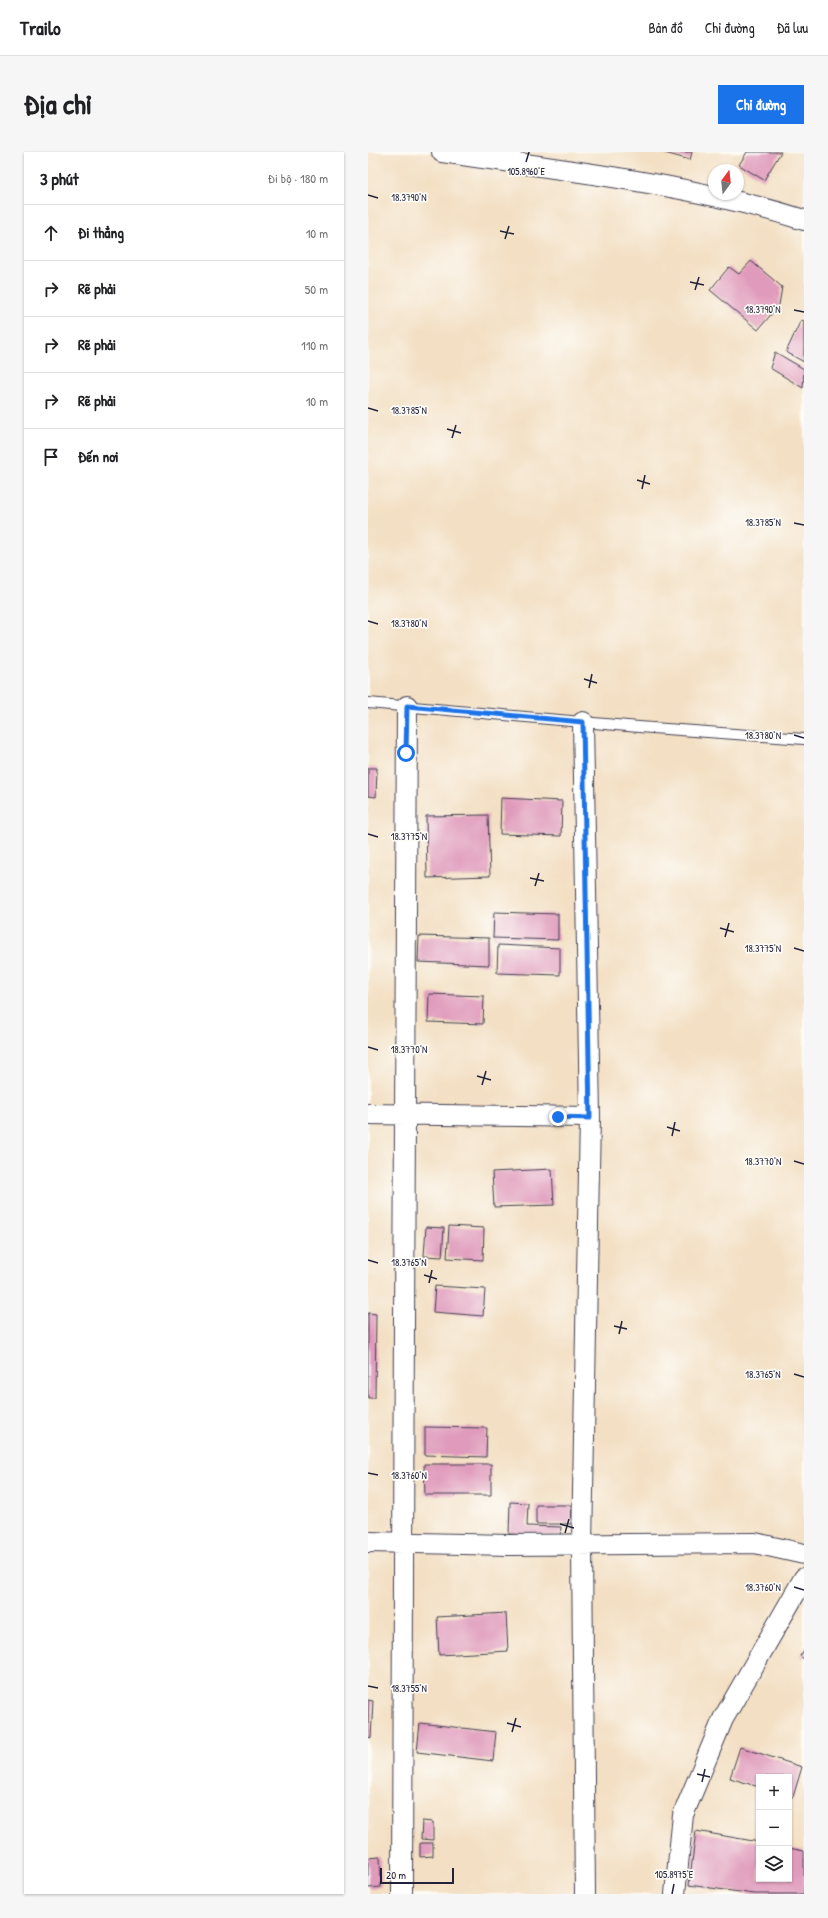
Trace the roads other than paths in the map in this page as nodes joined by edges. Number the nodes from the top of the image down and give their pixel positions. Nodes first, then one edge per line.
1 (442, 152) edge
2 (804, 220) edge
3 (368, 703) edge
4 (407, 706) junction
5 (583, 722) junction
6 (804, 739) edge
7 (368, 1114) edge
8 (403, 1114) junction
9 (590, 1118) junction
10 (368, 1542) edge
11 (404, 1543) junction
12 (582, 1545) junction
13 (804, 1554) edge
14 (804, 1578) edge
15 (402, 1894) edge
16 (585, 1894) edge
17 (675, 1894) edge

1 - 2 street
3 - 4 lane
4 - 5 lane
4 - 8 street
5 - 6 lane
5 - 9 street
7 - 8 street
8 - 9 street
8 - 11 street
9 - 12 street
10 - 11 street
11 - 12 street
11 - 15 street
12 - 13 street
12 - 16 street
14 - 17 street

